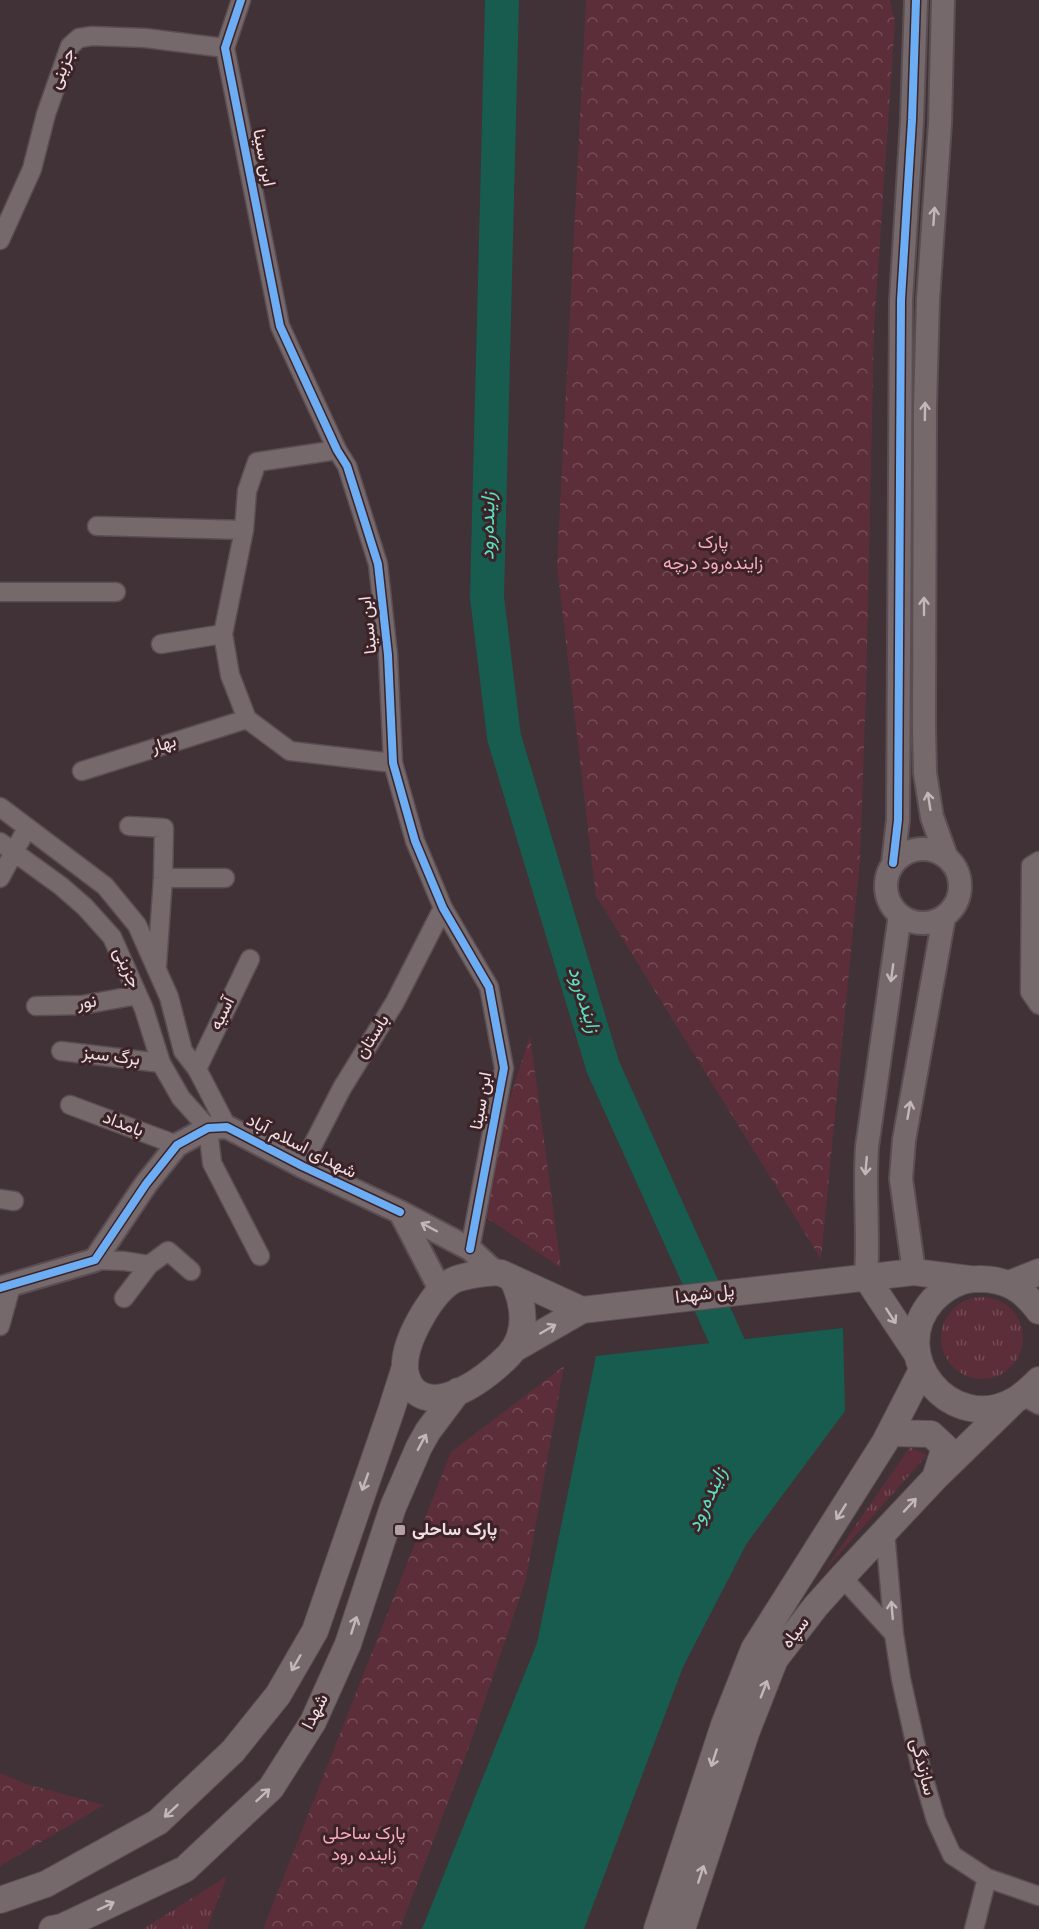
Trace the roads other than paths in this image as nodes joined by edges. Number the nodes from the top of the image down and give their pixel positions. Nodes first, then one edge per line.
1 (241, 0) edge
2 (916, 0) edge
3 (943, 0) edge
4 (225, 48) junction
5 (0, 240) edge
6 (337, 450) junction
7 (97, 526) dead end
8 (244, 530) junction
9 (0, 592) edge
10 (116, 592) dead end
11 (223, 634) junction
12 (161, 644) dead end
13 (247, 719) junction
14 (393, 763) junction
15 (82, 771) dead end
16 (0, 807) edge
17 (129, 826) dead end
18 (27, 828) junction
19 (6, 847) edge
20 (946, 856) junction
21 (893, 863) junction
22 (1035, 863) edge
23 (0, 878) edge
24 (163, 878) junction
25 (225, 878) dead end
26 (105, 886) junction
27 (85, 907) junction
28 (443, 908) junction
29 (900, 915) junction
30 (944, 917) junction
31 (249, 959) dead end
32 (157, 968) junction
33 (138, 995) junction
34 (1039, 1005) edge
35 (36, 1006) dead end
36 (61, 1051) dead end
37 (160, 1063) junction
38 (197, 1069) junction
39 (70, 1105) dead end
40 (218, 1127) junction
41 (177, 1145) junction
42 (302, 1166) junction
43 (400, 1212) junction
44 (470, 1249) junction
45 (260, 1256) dead end
46 (95, 1260) junction
47 (149, 1265) junction
48 (191, 1271) dead end
49 (914, 1272) junction
50 (1039, 1272) edge
51 (503, 1275) junction
52 (866, 1277) junction
53 (969, 1279) junction
54 (1009, 1284) junction
55 (6, 1287) edge
56 (441, 1291) junction
57 (124, 1298) dead end
58 (582, 1310) junction
59 (1039, 1311) edge
60 (0, 1326) edge
61 (514, 1349) junction
62 (919, 1362) junction
63 (405, 1366) junction
64 (458, 1391) junction
65 (1028, 1395) edge
66 (890, 1433) junction
67 (935, 1478) junction
68 (885, 1532) junction
69 (843, 1577) junction
70 (894, 1634) junction
71 (987, 1878) junction
72 (1039, 1896) edge
73 (0, 1900) edge
74 (52, 1929) edge
75 (657, 1929) edge
76 (682, 1929) edge
77 (974, 1929) edge

1 - 4 street, ابن سینا
2 - 21 street
20 -> 3 street
4 - 5 street, جزینی
4 - 6 street, ابن سینا
6 - 8 street
6 - 14 street, ابن سینا
7 - 8 street
8 - 11 street
9 - 10 street
11 - 12 street
11 - 13 street
13 - 14 street
13 - 15 street, بهار
14 - 28 street, ابن سینا
16 - 18 street
17 - 24 street
18 - 19 street
18 - 26 street
19 - 23 street
19 - 27 street, جزینی
20 - 21 street
20 - 30 street
21 - 29 street
22 - 34 street
24 - 25 street
24 - 32 street
26 - 27 street
26 - 32 street
27 - 33 street, جزینی
28 - 42 street, باستان
28 - 44 street, ابن سینا
29 - 30 street
29 -> 52 street
49 -> 30 street
31 - 38 street, آسیه
32 - 38 street
33 - 35 street, نور
33 - 37 street, جزینی
36 - 37 street, برگ سبز
37 - 40 street, جزینی
38 - 40 street
39 - 41 street, بامداد
40 - 41 street
40 - 42 street, شهدای اسلام آباد
40 - 45 street
41 - 46 street
42 - 43 street, شهدای اسلام آباد
44 -> 43 street, شهدای اسلام آباد
43 - 56 street
44 - 51 street, شهدای اسلام آباد
46 - 47 street
46 - 55 street
47 - 48 street
47 - 57 street
49 - 52 main road, پل شهدا
49 - 53 main road, پل شهدا
50 - 54 main road
51 - 56 main road
51 - 58 main road
51 - 61 main road
52 - 58 main road, پل شهدا
52 -> 62 main road
53 - 54 main road, پل شهدا
53 - 62 main road
54 - 59 main road
55 - 60 street
56 - 63 main road
61 -> 58 main road
61 - 64 main road
62 - 65 main road
62 - 66 main road, سپاه
63 - 64 main road
63 -> 73 main road
74 -> 64 main road, شهدا
65 - 67 main road, سپاه
66 - 67 main road
66 -> 75 main road, سپاه
68 -> 67 main road, سپاه
68 - 69 main road, سپاه
70 -> 68 street, سازندگی
69 - 70 street
76 -> 69 main road, سپاه
70 - 71 street, سازندگی
71 - 72 street, سازندگی
71 - 77 street

